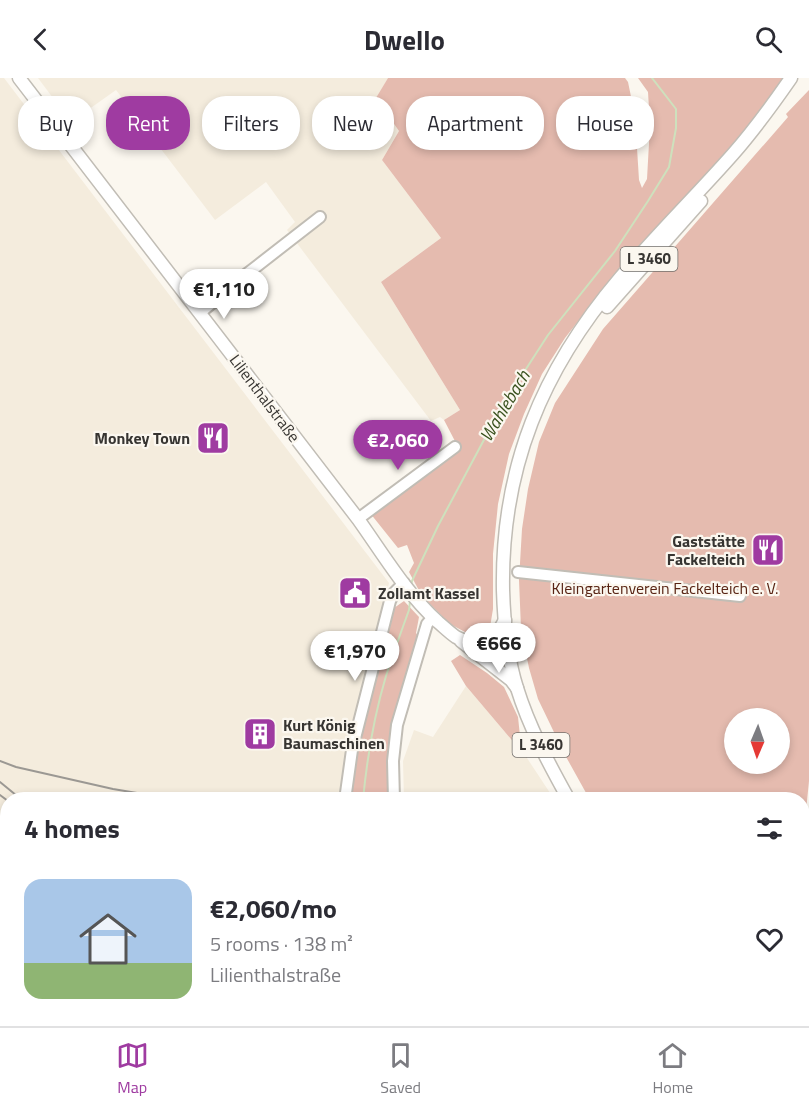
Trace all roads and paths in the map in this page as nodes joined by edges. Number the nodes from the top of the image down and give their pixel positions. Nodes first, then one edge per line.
1 (19, 78) edge
2 (791, 78) edge
3 (800, 78) edge
4 (320, 217) dead end
5 (200, 313) junction
6 (455, 447) dead end
7 (358, 519) junction
8 (518, 572) dead end
9 (408, 588) junction
10 (740, 596) dead end
11 (433, 617) junction
12 (505, 620) junction
13 (456, 637) junction
14 (478, 644) junction
15 (514, 658) junction
16 (483, 659) junction
17 (517, 689) junction
18 (346, 792) edge
19 (394, 792) edge
20 (565, 792) edge
21 (573, 792) edge

1 - 5 main road, Lilienthalstraße
2 - 12 main road, L 3460
3 - 15 main road, L 3460
4 - 5 street
5 - 7 main road, Lilienthalstraße
6 - 7 street
7 - 9 main road, Lilienthalstraße
8 - 10 street
9 - 11 main road, Lilienthalstraße
9 - 18 street
11 - 13 main road, Lilienthalstraße
11 - 19 street
12 - 14 main road
12 - 15 main road, L 3460
13 - 14 main road, Lilienthalstraße
13 - 16 main road
14 - 15 main road, Lilienthalstraße
15 - 16 main road
15 - 17 main road, L 3460
15 - 21 main road, L 3460
16 - 17 main road
17 - 20 main road, L 3460

